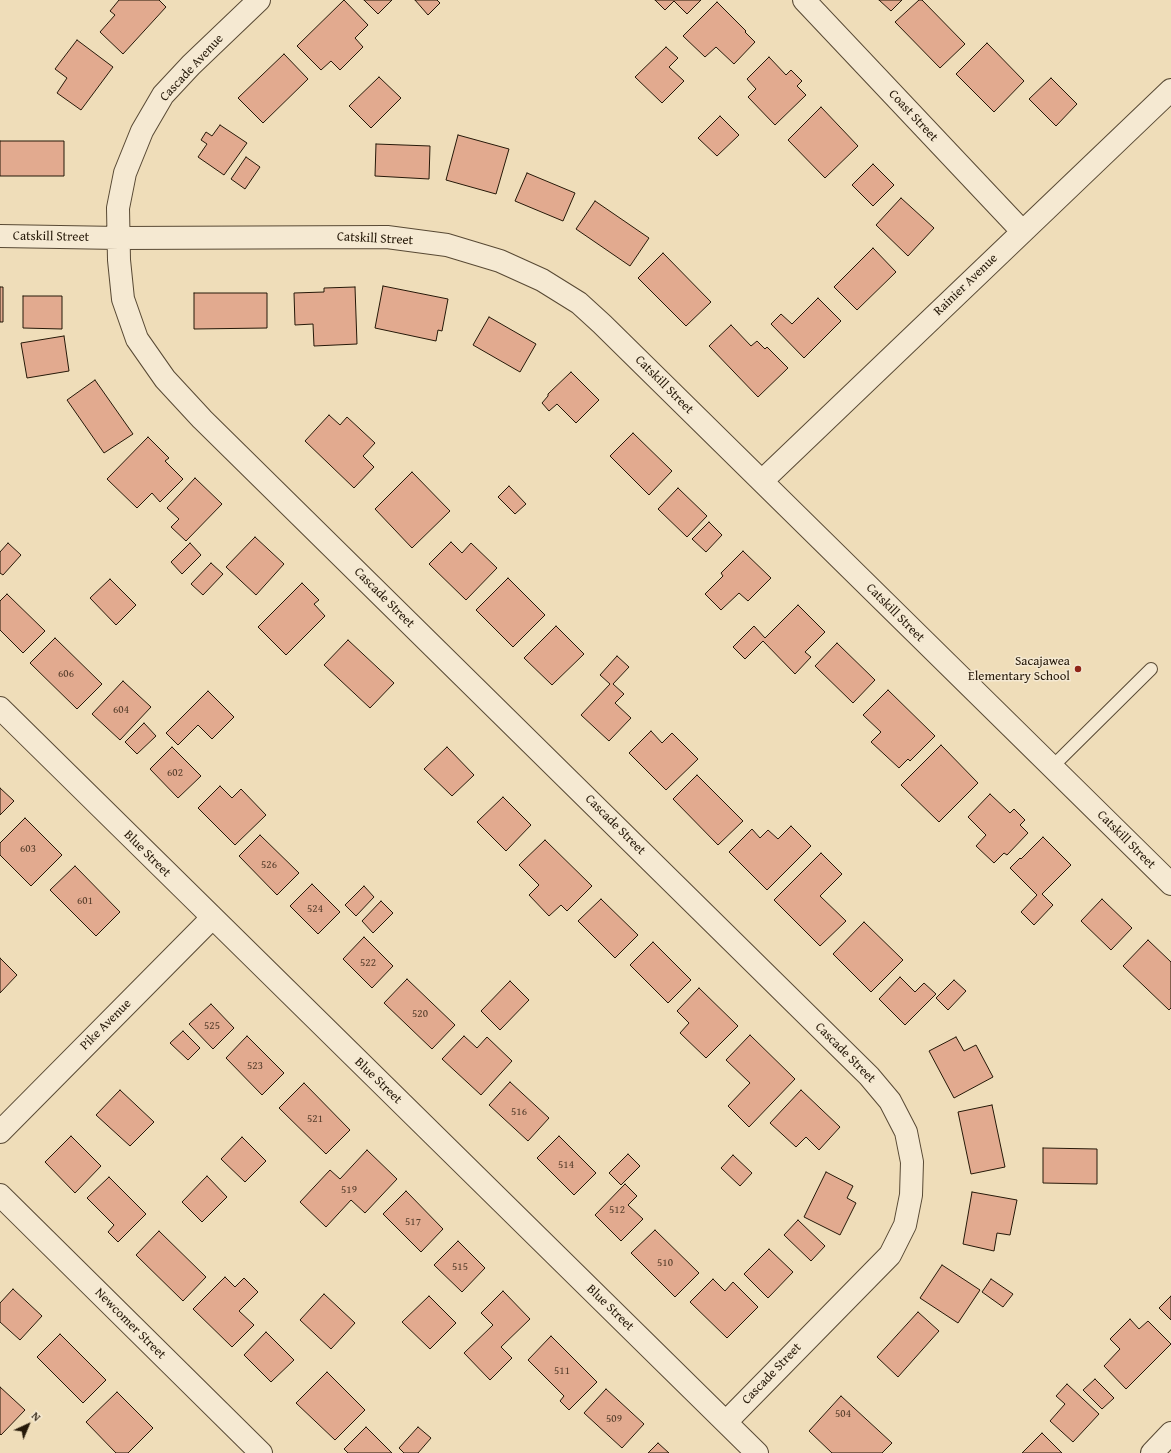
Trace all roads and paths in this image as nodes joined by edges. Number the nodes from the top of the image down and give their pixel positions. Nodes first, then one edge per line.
1 (259, 0) edge
2 (804, 0) edge
3 (1171, 90) edge
4 (1022, 231) junction
5 (0, 236) edge
6 (119, 238) junction
7 (762, 481) junction
8 (1151, 669) dead end
9 (0, 708) edge
10 (1052, 767) junction
11 (1171, 884) edge
12 (212, 918) junction
13 (0, 1132) edge
14 (0, 1195) edge
15 (726, 1422) junction
16 (1171, 1433) edge
17 (261, 1453) edge
18 (757, 1453) edge
19 (1152, 1453) edge

1 - 6 street, Cascade Avenue
2 - 4 street, Coast Street
3 - 4 street, Rainier Avenue
4 - 7 street, Rainier Avenue
5 - 6 street, Catskill Street
6 - 7 street, Catskill Street
6 - 15 street, Cascade Street
7 - 10 street, Catskill Street
8 - 10 lane
9 - 12 street, Blue Street
10 - 11 street, Catskill Street
12 - 13 street, Pike Avenue
12 - 15 street, Blue Street
14 - 17 street, Newcomer Street
15 - 18 street, Blue Street
16 - 19 street

